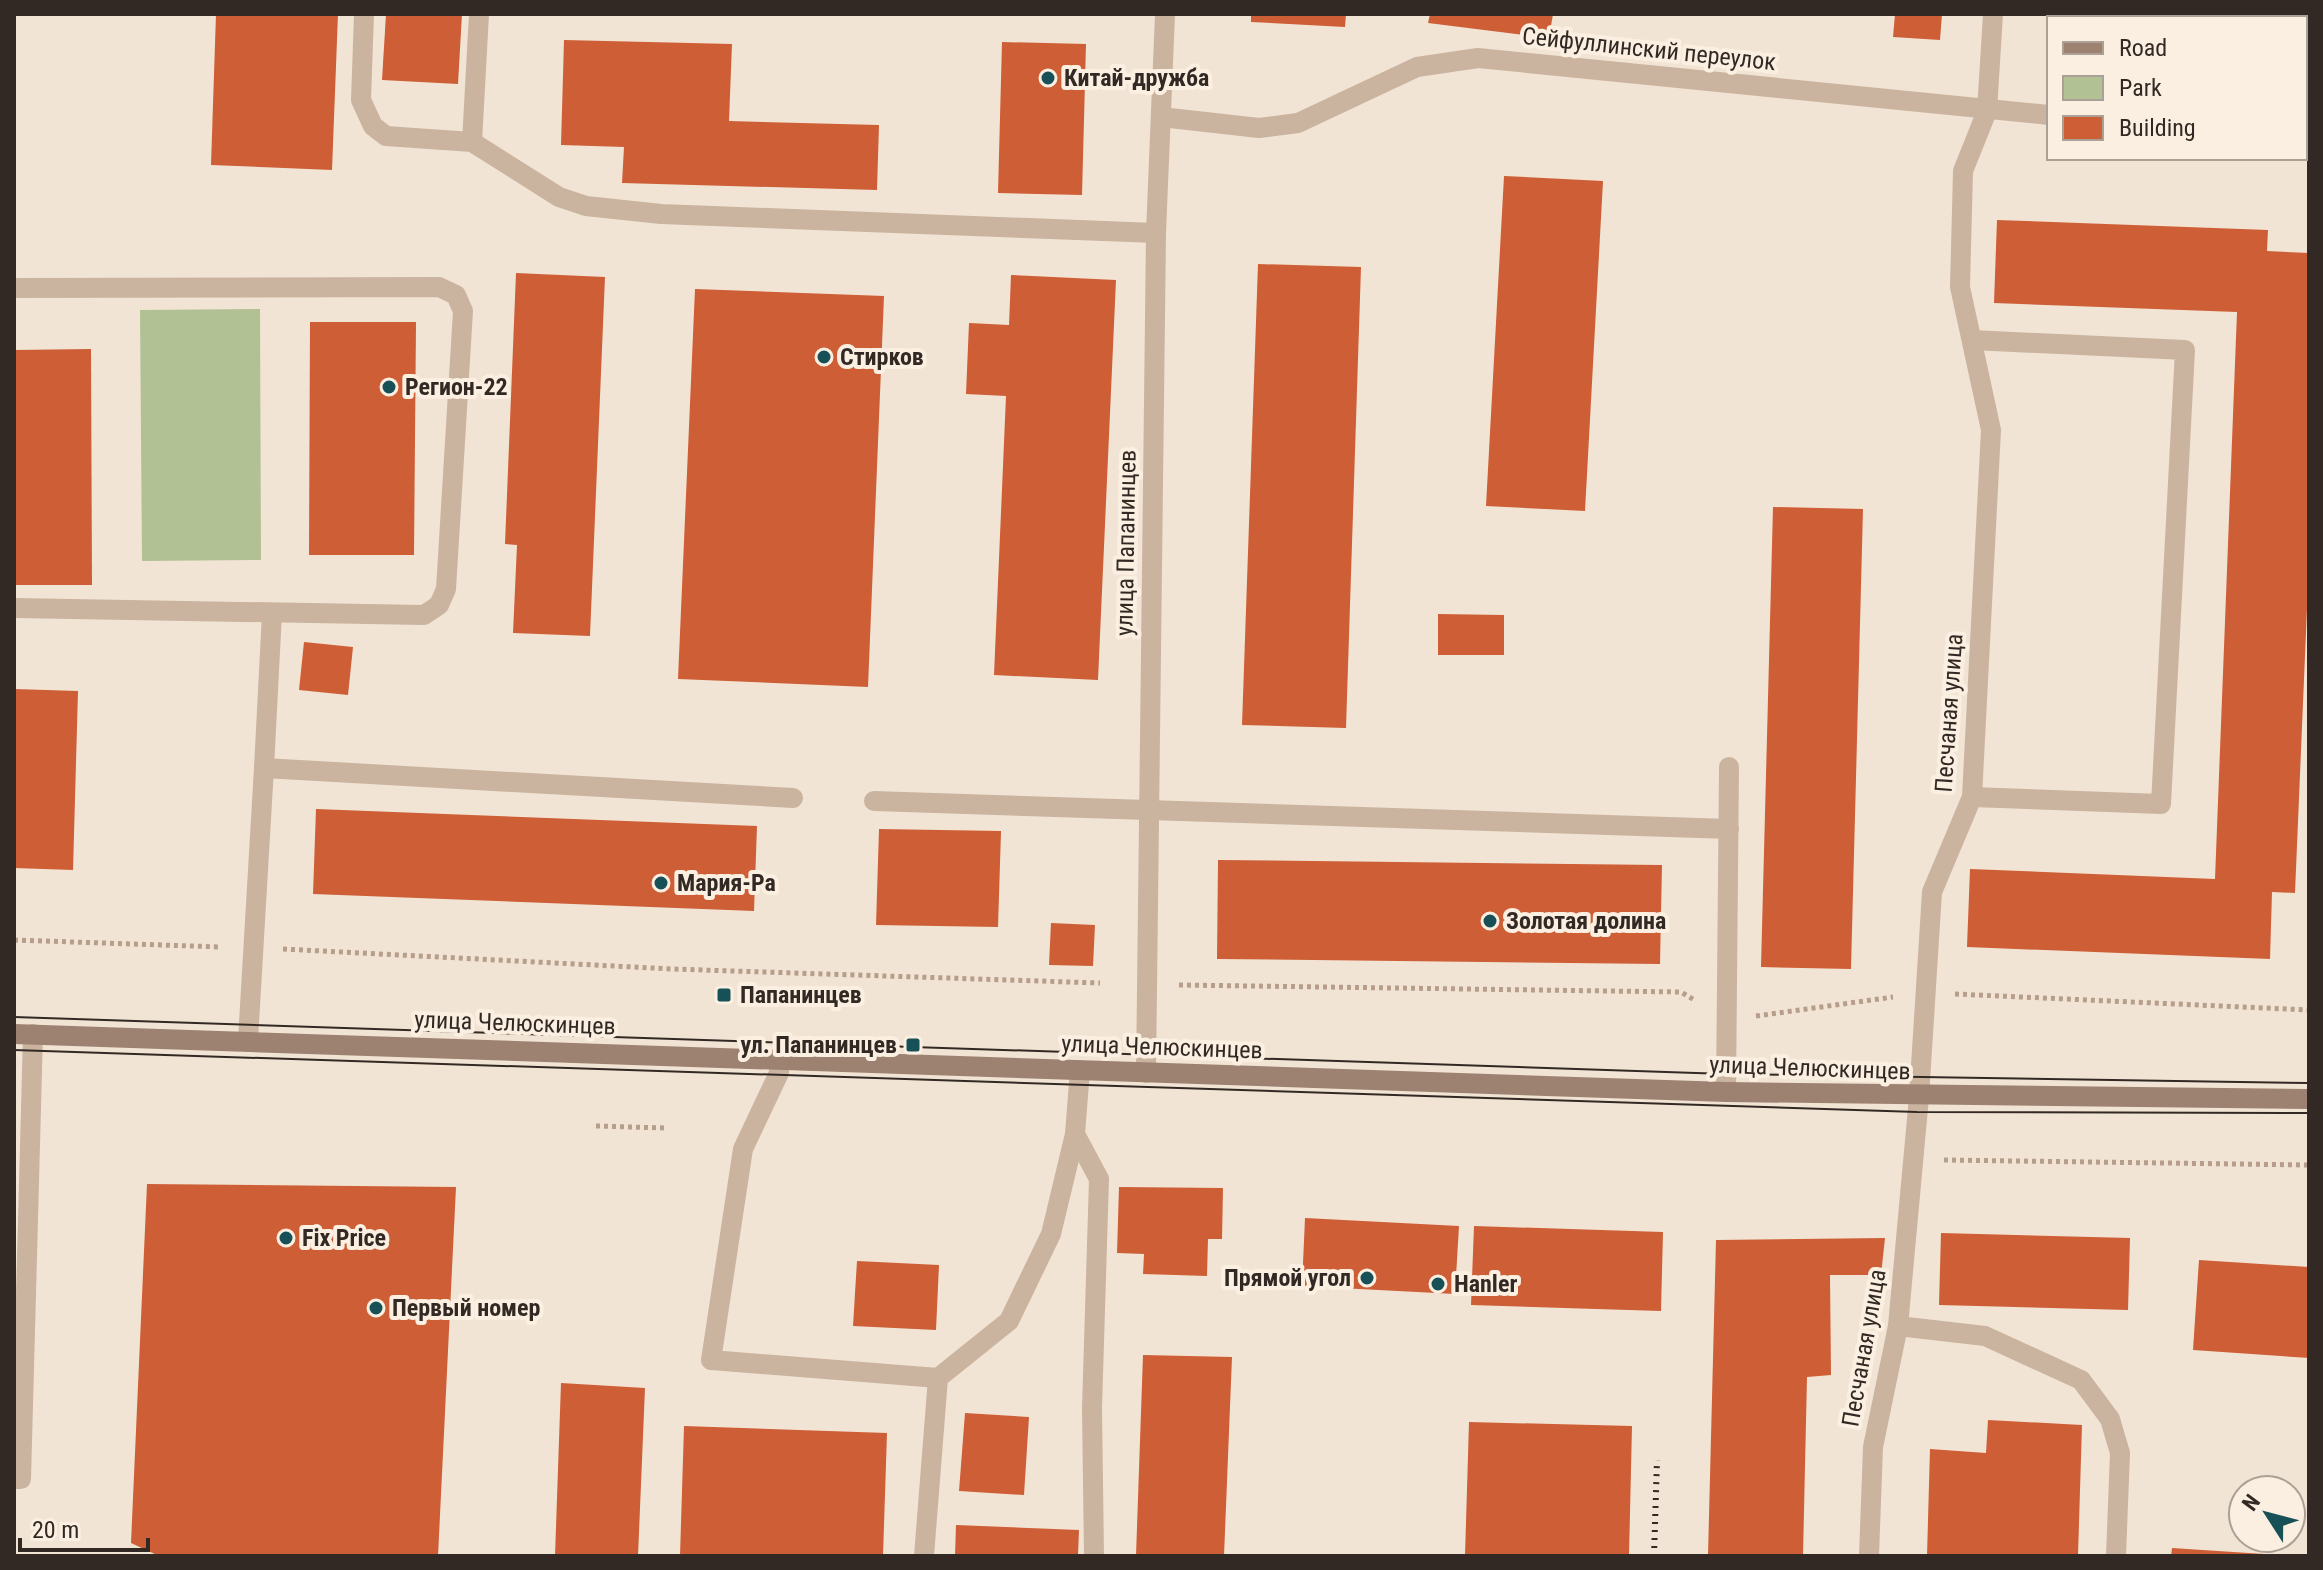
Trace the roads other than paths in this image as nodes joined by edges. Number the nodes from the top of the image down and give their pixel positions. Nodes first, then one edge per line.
1 (364, 14) edge
2 (479, 14) edge
3 (1165, 14) edge
4 (1993, 14) edge
5 (1987, 111) junction
6 (2047, 115) edge
7 (1161, 117) junction
8 (472, 142) junction
9 (1156, 233) junction
10 (14, 288) edge
11 (1972, 340) junction
12 (14, 608) edge
13 (272, 613) junction
14 (1729, 767) dead end
15 (264, 768) junction
16 (1972, 797) junction
17 (793, 798) dead end
18 (874, 801) dead end
19 (1149, 810) junction
20 (1729, 829) junction
21 (23, 1034) edge
22 (248, 1040) junction
23 (779, 1058) junction
24 (1080, 1070) junction
25 (1146, 1073) junction
26 (1726, 1092) junction
27 (1919, 1097) junction
28 (2309, 1099) edge
29 (1075, 1134) junction
30 (1898, 1326) junction
31 (20, 1344) edge
32 (938, 1378) junction
33 (14, 1479) edge
34 (924, 1556) edge
35 (1094, 1556) edge
36 (1869, 1556) edge
37 (2116, 1556) edge

1 - 8 street
2 - 8 street
3 - 7 street, улица Папанинцев
4 - 5 street, Песчаная улица
5 - 6 street, Сейфуллинский переулок
5 - 7 street, Сейфуллинский переулок
5 - 11 street, Песчаная улица
7 - 9 street, улица Папанинцев
8 - 9 street
9 - 19 street, улица Папанинцев
10 - 13 street
11 - 16 street, Песчаная улица
11 - 16 street
12 - 13 street
13 - 15 street
14 - 20 street
15 - 17 street
15 - 22 street
16 - 27 street, Песчаная улица
18 - 19 street
19 - 20 street
19 - 25 street, улица Папанинцев
20 - 26 street
21 - 22 main road, улица Челюскинцев
21 - 31 street
22 - 23 main road, улица Челюскинцев
23 - 24 main road, улица Челюскинцев
23 - 32 street
24 - 25 main road, улица Челюскинцев
24 - 29 street
25 - 26 main road, улица Челюскинцев
26 - 27 main road, улица Челюскинцев
27 - 28 main road, улица Челюскинцев
27 - 30 street, Песчаная улица
29 - 32 street
29 - 35 street
30 - 36 street, Песчаная улица
30 - 37 street
31 - 33 street
32 - 34 street

